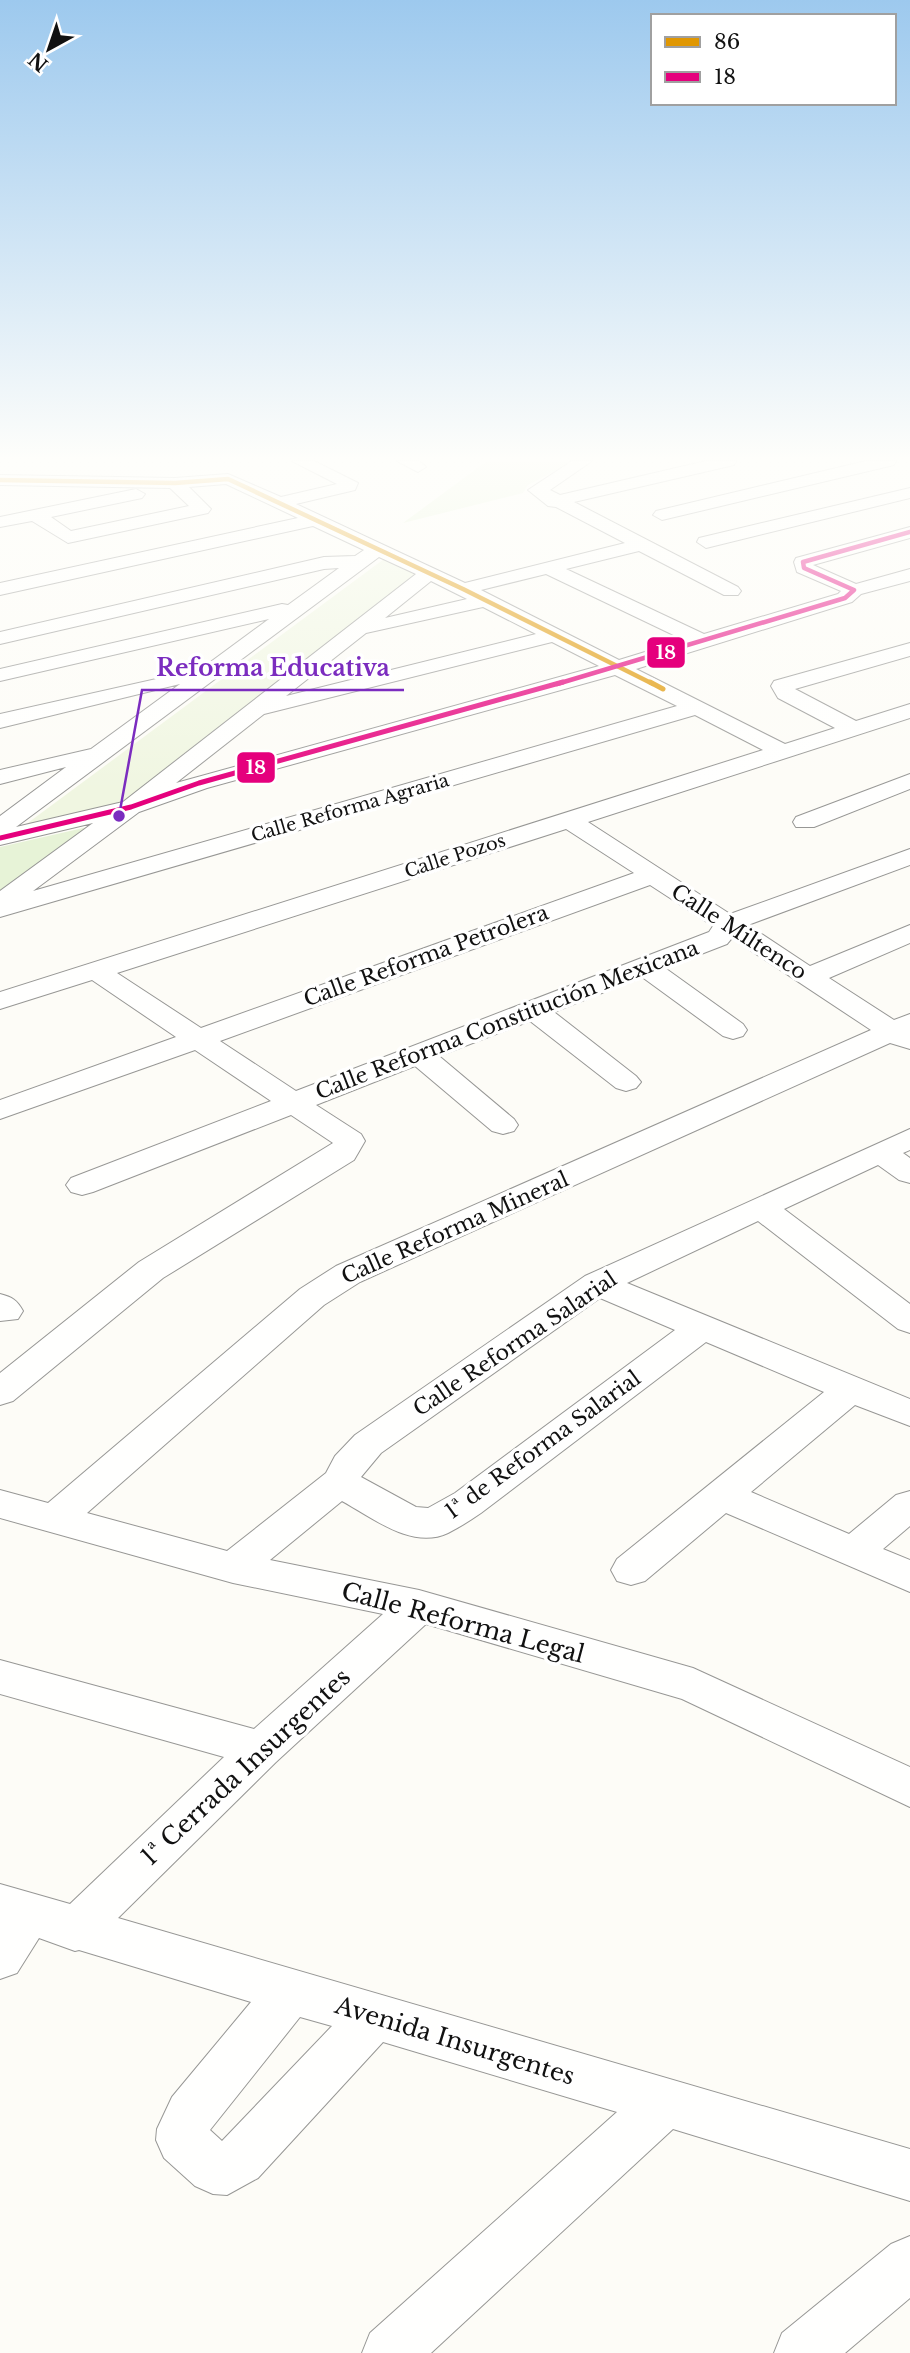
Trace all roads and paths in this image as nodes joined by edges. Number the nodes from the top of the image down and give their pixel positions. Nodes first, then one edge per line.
1 (83, 571) edge
2 (290, 571) edge
3 (347, 571) edge
4 (422, 571) edge
5 (532, 571) edge
6 (555, 571) edge
7 (691, 571) edge
8 (809, 571) edge
9 (429, 574) junction
10 (910, 574) edge
11 (0, 589) edge
12 (463, 589) junction
13 (731, 591) dead end
14 (850, 594) junction
15 (483, 601) junction
16 (297, 606) junction
17 (356, 631) junction
18 (553, 636) junction
19 (0, 638) edge
20 (702, 641) junction
21 (910, 649) edge
22 (620, 667) junction
23 (208, 671) junction
24 (0, 676) edge
25 (699, 707) junction
26 (252, 711) junction
27 (904, 718) edge
28 (0, 721) edge
29 (852, 727) junction
30 (100, 751) junction
31 (782, 751) junction
32 (0, 777) edge
33 (910, 781) edge
34 (131, 807) junction
35 (569, 820) junction
36 (805, 822) dead end
37 (0, 827) edge
38 (0, 838) edge
39 (910, 856) edge
40 (653, 875) junction
41 (0, 904) edge
42 (0, 909) edge
43 (728, 925) junction
44 (910, 933) edge
45 (646, 967) junction
46 (95, 970) junction
47 (807, 977) junction
48 (0, 1001) edge
49 (534, 1010) junction
50 (733, 1030) dead end
51 (904, 1032) edge
52 (200, 1037) junction
53 (420, 1055) junction
54 (626, 1082) dead end
55 (294, 1102) junction
56 (0, 1110) edge
57 (503, 1125) dead end
58 (895, 1145) edge
59 (910, 1173) edge
60 (82, 1185) dead end
61 (760, 1207) junction
62 (597, 1284) junction
63 (910, 1321) edge
64 (701, 1328) junction
65 (851, 1389) junction
66 (0, 1392) edge
67 (910, 1413) edge
68 (340, 1482) junction
69 (722, 1494) junction
70 (0, 1504) edge
71 (910, 1505) edge
72 (55, 1519) junction
73 (853, 1552) junction
74 (233, 1568) junction
75 (631, 1570) dead end
76 (910, 1577) edge
77 (419, 1606) junction
78 (0, 1677) edge
79 (261, 1749) junction
80 (910, 1788) edge
81 (14, 1910) edge
82 (75, 1930) junction
83 (0, 1957) edge
84 (290, 1992) junction
85 (375, 2016) junction
86 (665, 2103) junction
87 (910, 2175) edge
88 (910, 2263) edge
89 (390, 2353) edge
90 (802, 2353) edge

1 - 11 street
2 - 19 street
3 - 16 street
4 - 9 street
5 - 12 street
6 - 20 street
7 - 13 street
8 - 14 street
9 - 12 street
9 - 17 street
10 - 14 street
12 - 15 street
14 - 20 street
15 - 17 street
15 - 18 street
16 - 23 street
16 - 24 street
17 - 26 street
18 - 22 street
18 - 26 street
20 - 22 street
21 - 29 street
22 - 25 street
22 - 34 street
23 - 28 street
23 - 30 street
25 - 31 street
25 - 42 street, Calle Reforma Agraria
26 - 34 street
27 - 29 street, Calle Pozos
29 - 31 street, Calle Pozos
30 - 32 street
30 - 37 street
31 - 35 street, Calle Pozos
33 - 36 street
34 - 38 street
34 - 41 street
35 - 40 street, Calle Miltenco
35 - 46 street, Calle Pozos
39 - 43 street, Calle Reforma Constitución Mexicana
40 - 43 street, Calle Miltenco
40 - 52 street, Calle Reforma Petrolera
43 - 45 street, Calle Reforma Constitución Mexicana
43 - 47 street, Calle Miltenco
44 - 47 street
45 - 49 street, Calle Reforma Constitución Mexicana
45 - 50 street
46 - 48 street, Calle Pozos
46 - 52 street
47 - 51 street, Calle Miltenco
49 - 53 street, Calle Reforma Constitución Mexicana
49 - 54 street
51 - 72 street, Calle Reforma Mineral
52 - 55 street
52 - 56 street, Calle Reforma Petrolera
53 - 55 street, Calle Reforma Constitución Mexicana
53 - 57 street
55 - 60 street, Calle Reforma Constitución Mexicana
55 - 66 street
58 - 59 street
58 - 61 street, Calle Reforma Salarial
61 - 62 street, Calle Reforma Salarial
61 - 63 street
62 - 64 street
62 - 68 street, Calle Reforma Salarial
64 - 65 street
64 - 68 street, 1ª de Reforma Salarial
65 - 67 street
65 - 69 street
68 - 74 street, Calle Reforma Salarial
69 - 73 street
69 - 75 street
70 - 72 street, Calle Reforma Legal
71 - 73 street
72 - 74 street, Calle Reforma Legal
73 - 76 street
74 - 77 street, Calle Reforma Legal
77 - 79 street, 1ª Cerrada Insurgentes
77 - 80 street, Calle Reforma Legal
78 - 79 street
79 - 82 street, 1ª Cerrada Insurgentes
81 - 82 street, Avenida Insurgentes
81 - 83 street
82 - 84 street, Avenida Insurgentes
84 - 85 street, Avenida Insurgentes
84 - 85 street
85 - 86 street, Avenida Insurgentes
86 - 87 street, Avenida Insurgentes
86 - 89 street
88 - 90 street

